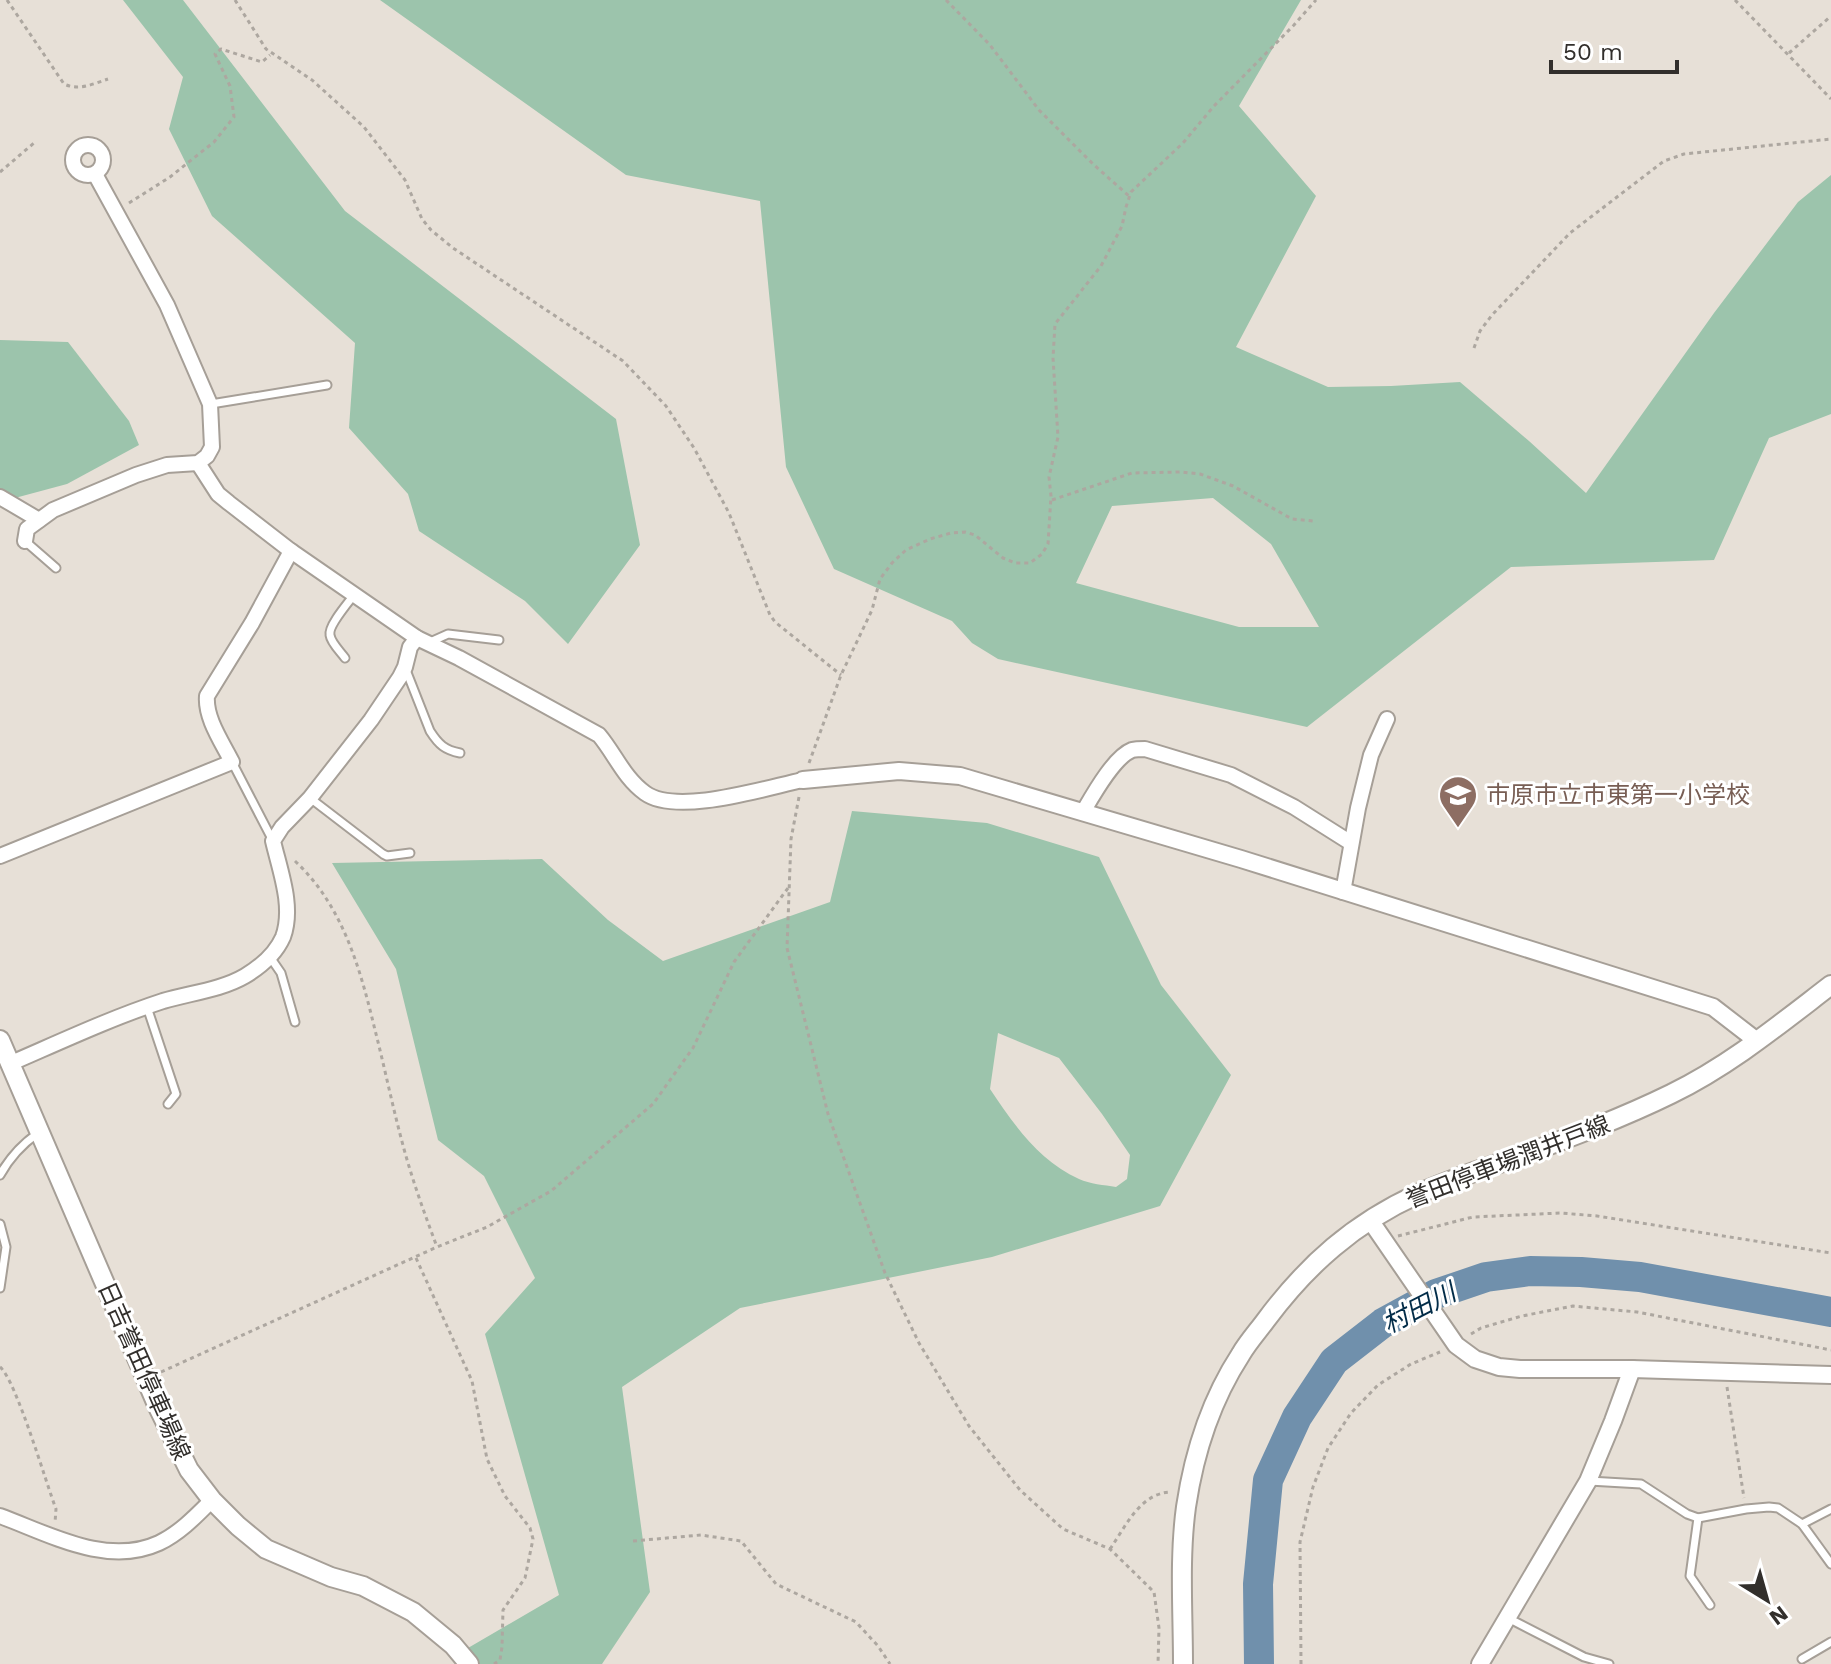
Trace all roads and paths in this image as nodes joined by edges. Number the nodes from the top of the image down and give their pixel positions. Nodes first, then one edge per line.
1 (7, 0) edge
2 (235, 0) edge
3 (946, 0) edge
4 (1316, 0) edge
5 (1735, 0) edge
6 (1831, 16) edge
7 (1789, 53) junction
8 (271, 54) junction
9 (108, 79) dead end
10 (1831, 99) edge
11 (1831, 139) edge
12 (34, 143) dead end
13 (0, 172) edge
14 (95, 174) dead end
15 (1129, 196) junction
16 (116, 212) junction
17 (1474, 348) dead end
18 (327, 385) dead end
19 (210, 404) junction
20 (198, 463) junction
21 (0, 497) edge
22 (1051, 500) junction
23 (39, 520) junction
24 (1313, 521) dead end
25 (25, 541) joint
26 (291, 551) junction
27 (56, 568) dead end
28 (354, 595) junction
29 (422, 640) junction
30 (499, 640) dead end
31 (345, 658) dead end
32 (405, 667) junction
33 (841, 675) junction
34 (1387, 719) dead end
35 (460, 753) dead end
36 (232, 762) junction
37 (803, 780) junction
38 (310, 798) junction
39 (1083, 812) junction
40 (273, 841) junction
41 (1351, 843) junction
42 (410, 853) dead end
43 (0, 856) edge
44 (295, 861) dead end
45 (789, 887) junction
46 (1343, 892) junction
47 (270, 957) junction
48 (1831, 985) edge
49 (147, 1007) junction
50 (295, 1022) dead end
51 (0, 1040) edge
52 (1757, 1041) junction
53 (9, 1064) junction
54 (168, 1104) dead end
55 (39, 1132) junction
56 (0, 1175) edge
57 (1370, 1220) junction
58 (0, 1224) edge
59 (1394, 1244) junction
60 (437, 1247) junction
61 (1831, 1253) edge
62 (416, 1257) junction
63 (0, 1288) edge
64 (1456, 1345) junction
65 (1831, 1350) edge
66 (0, 1367) edge
67 (1632, 1369) junction
68 (1725, 1371) junction
69 (1831, 1375) edge
70 (147, 1379) junction
71 (1588, 1481) junction
72 (1189, 1492) junction
73 (212, 1500) junction
74 (1746, 1509) junction
75 (1831, 1509) edge
76 (0, 1516) edge
77 (1698, 1518) junction
78 (1802, 1524) junction
79 (53, 1535) junction
80 (633, 1541) dead end
81 (1110, 1549) junction
82 (1831, 1564) edge
83 (1710, 1605) dead end
84 (1508, 1618) junction
85 (1831, 1642) edge
86 (1802, 1659) dead end
87 (469, 1664) edge
88 (494, 1664) edge
89 (890, 1664) edge
90 (1158, 1664) edge
91 (1183, 1664) edge
92 (1301, 1664) edge
93 (1480, 1664) edge
94 (1609, 1664) edge

1 - 9 path
2 - 8 path
3 - 15 path
4 - 15 path
5 - 7 path
6 - 7 path
7 - 10 path
8 - 16 path
8 - 33 path
11 - 17 path
12 - 13 path
14 - 16 street
15 - 22 path
16 - 19 street
18 - 19 lane
19 - 20 street
20 - 23 street
20 - 26 street
21 - 23 street
22 - 24 path
22 - 33 path
23 - 25 street
25 - 27 lane
26 - 28 street
26 - 36 street
28 - 29 street
28 - 31 lane
29 - 30 lane
29 - 32 street
29 - 37 street
32 - 35 lane
32 - 38 street
33 - 37 path
34 - 41 street
36 - 40 lane
36 - 43 street
37 - 39 street
37 - 45 path
38 - 40 street
38 - 42 lane
39 - 41 street
39 - 46 street
40 - 47 street
41 - 46 street
44 - 60 path
45 - 60 path
45 - 81 path
46 - 52 street
47 - 49 street
47 - 50 lane
48 - 52 main road, 誉田停車場潤井戸線
49 - 53 street
49 - 54 lane
51 - 53 main road, 日吉誉田停車場線
52 - 57 main road, 誉田停車場潤井戸線
53 - 55 main road, 日吉誉田停車場線
55 - 56 lane
55 - 70 main road, 日吉誉田停車場線
57 - 59 street
57 - 72 main road, 誉田停車場潤井戸線
58 - 63 lane
59 - 61 path
59 - 64 street
60 - 62 path
62 - 70 path
62 - 88 path
64 - 65 path
64 - 67 street
64 - 92 path
66 - 79 path
67 - 68 street
67 - 71 street
68 - 69 street
68 - 74 path
70 - 73 main road, 日吉誉田停車場線
71 - 77 lane
71 - 84 street
72 - 81 path
72 - 91 main road, 誉田停車場潤井戸線
73 - 79 street
73 - 87 main road, 日吉誉田停車場線
74 - 77 lane
74 - 78 lane
75 - 78 lane
76 - 79 street
77 - 83 lane
78 - 82 lane
80 - 89 path
81 - 90 path
84 - 93 street
84 - 94 lane
85 - 86 lane

